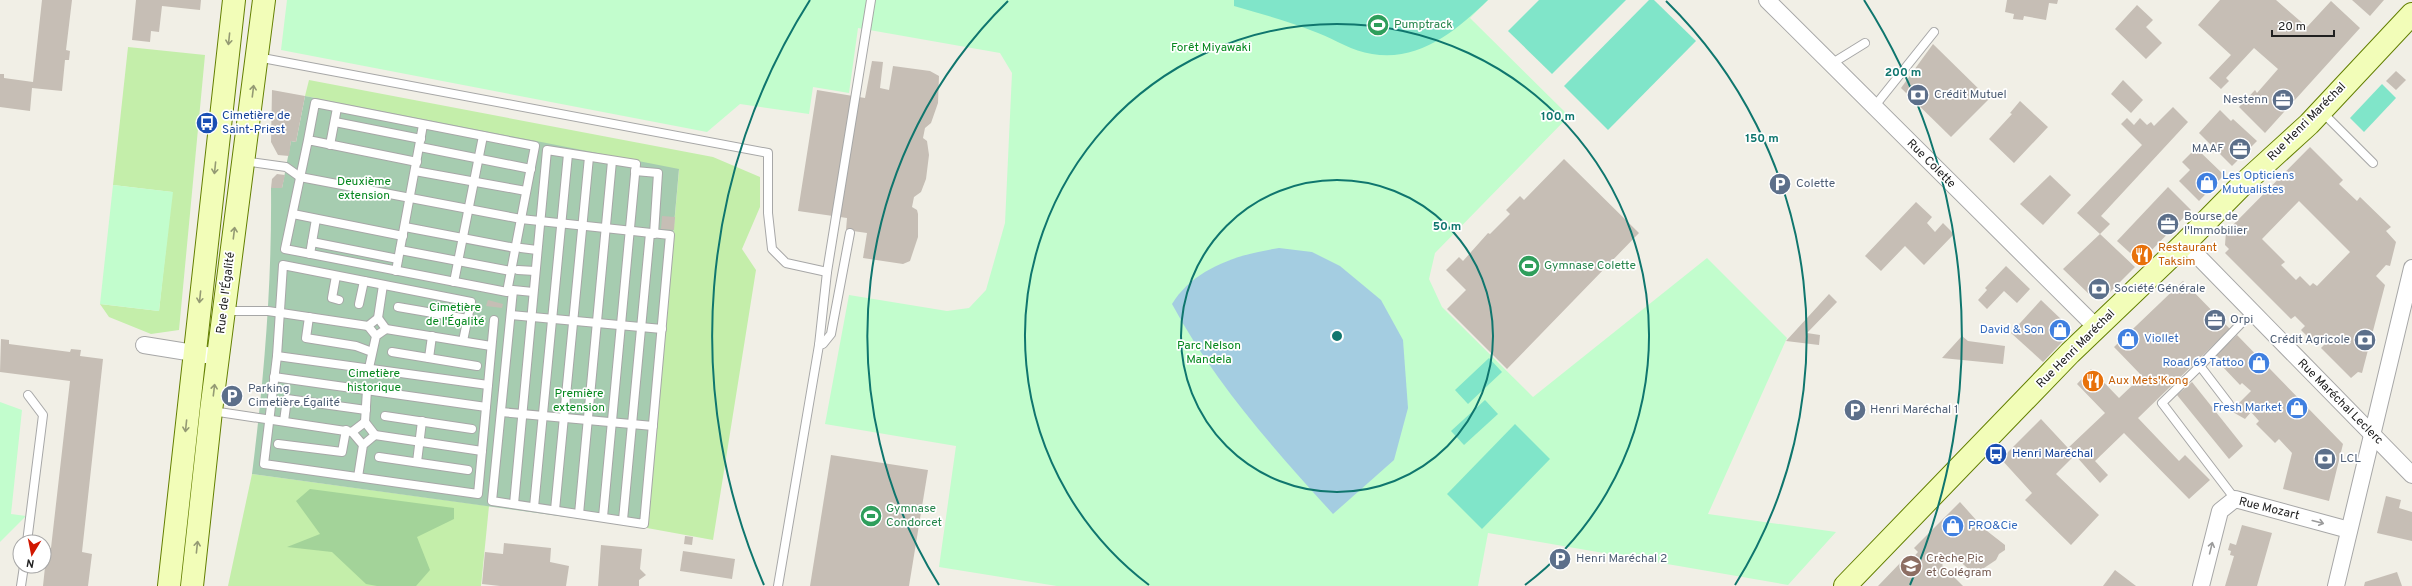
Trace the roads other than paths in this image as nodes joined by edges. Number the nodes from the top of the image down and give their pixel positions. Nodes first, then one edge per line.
1 (234, 0) edge
2 (264, 0) edge
3 (871, 0) edge
4 (1767, 0) edge
5 (2412, 14) edge
6 (1934, 32) dead end
7 (1865, 43) dead end
8 (257, 57) junction
9 (1832, 64) junction
10 (1874, 107) junction
11 (337, 108) junction
12 (2320, 111) junction
13 (335, 122) junction
14 (424, 125) junction
15 (483, 136) junction
16 (308, 140) junction
17 (420, 143) junction
18 (330, 145) junction
19 (568, 154) junction
20 (589, 157) junction
21 (478, 159) junction
22 (243, 161) junction
23 (612, 161) junction
24 (417, 162) junction
25 (2373, 163) dead end
26 (531, 169) junction
27 (415, 171) junction
28 (635, 171) junction
29 (300, 177) junction
30 (474, 182) junction
31 (526, 192) junction
32 (411, 198) junction
33 (468, 209) junction
34 (293, 214) junction
35 (316, 219) junction
36 (521, 219) junction
37 (540, 221) junction
38 (561, 224) junction
39 (582, 226) junction
40 (404, 227) junction
41 (605, 228) junction
42 (629, 231) junction
43 (850, 233) dead end
44 (652, 234) junction
45 (403, 236) junction
46 (463, 238) junction
47 (312, 242) junction
48 (2184, 243) junction
49 (518, 248) junction
50 (400, 250) junction
51 (537, 250) junction
52 (310, 254) junction
53 (398, 259) junction
54 (458, 261) junction
55 (2412, 268) edge
56 (515, 270) junction
57 (396, 271) junction
58 (535, 271) junction
59 (827, 272) junction
60 (336, 276) junction
61 (364, 281) junction
62 (454, 282) junction
63 (383, 285) junction
64 (533, 292) junction
65 (339, 300) dead end
66 (360, 304) dead end
67 (398, 308) dead end
68 (224, 311) junction
69 (278, 312) junction
70 (2252, 312) junction
71 (510, 315) junction
72 (309, 317) junction
73 (531, 317) junction
74 (378, 318) junction
75 (468, 319) junction
76 (553, 319) junction
77 (494, 320) dead end
78 (573, 321) junction
79 (597, 323) junction
80 (619, 325) junction
81 (368, 326) junction
82 (642, 327) junction
83 (2097, 328) junction
84 (386, 329) junction
85 (662, 329) junction
86 (376, 336) junction
87 (432, 336) junction
88 (463, 341) junction
89 (144, 345) dead end
90 (819, 345) junction
91 (492, 346) junction
92 (372, 352) junction
93 (392, 352) dead end
94 (194, 353) junction
95 (218, 356) junction
96 (277, 356) junction
97 (429, 358) junction
98 (477, 366) dead end
99 (2200, 366) junction
100 (369, 368) junction
101 (274, 377) junction
102 (488, 385) junction
103 (366, 390) junction
104 (28, 396) dead end
105 (2229, 404) dead end
106 (486, 407) junction
107 (366, 410) junction
108 (211, 411) junction
109 (501, 412) junction
110 (522, 414) junction
111 (385, 416) dead end
112 (543, 416) junction
113 (565, 418) junction
114 (270, 419) junction
115 (588, 420) junction
116 (284, 421) junction
117 (422, 421) junction
118 (365, 422) junction
119 (612, 422) junction
120 (632, 424) junction
121 (653, 426) junction
122 (472, 429) dead end
123 (349, 431) junction
124 (2372, 434) junction
125 (375, 435) junction
126 (420, 442) junction
127 (278, 444) dead end
128 (363, 445) junction
129 (482, 451) junction
130 (379, 457) dead end
131 (417, 462) junction
132 (468, 470) dead end
133 (2412, 475) edge
134 (358, 477) junction
135 (2235, 499) junction
136 (514, 504) junction
137 (534, 507) junction
138 (555, 510) junction
139 (579, 514) junction
140 (603, 517) junction
141 (623, 520) junction
142 (2349, 530) junction
143 (28, 534) edge
144 (23, 574) edge
145 (21, 586) edge
146 (169, 586) edge
147 (192, 586) edge
148 (778, 586) edge
149 (1845, 586) edge
150 (2201, 586) edge
151 (2336, 586) edge

1 -> 94 street, Rue de l'Égalité
2 - 8 street, Rue de l'Égalité
3 - 59 lane
4 - 9 street, Rue Colette
5 - 12 street, Rue Henri Maréchal
6 - 10 lane
7 - 9 lane
22 -> 8 street, Rue de l'Égalité
8 - 59 lane
9 - 10 street, Rue Colette
10 - 83 street, Rue Colette
11 - 13 lane
11 - 14 lane
11 - 16 lane
12 - 25 lane
12 - 48 street, Rue Henri Maréchal
13 - 17 lane
13 - 18 lane
14 - 15 lane
14 - 17 lane
15 - 21 lane
15 - 26 lane
16 - 18 lane
16 - 29 lane
17 - 21 lane
17 - 24 lane
18 - 24 lane
19 - 20 lane
19 - 37 lane
19 - 38 lane
20 - 23 lane
20 - 39 lane
21 - 26 lane
21 - 30 lane
22 - 29 lane
68 -> 22 street, Rue de l'Égalité
23 - 28 lane
23 - 41 lane
24 - 27 lane
26 - 31 lane
27 - 30 lane
27 - 32 lane
28 - 42 lane
28 - 44 lane
29 - 32 lane
29 - 34 lane
30 - 31 lane
30 - 33 lane
31 - 36 lane
32 - 33 lane
32 - 40 lane
33 - 36 lane
33 - 46 lane
34 - 35 lane
34 - 52 lane
35 - 45 lane
35 - 47 lane
36 - 37 lane
36 - 49 lane
37 - 38 lane
37 - 51 lane
38 - 39 lane
38 - 76 lane
39 - 41 lane
39 - 78 lane
40 - 45 lane
40 - 46 lane
41 - 42 lane
41 - 79 lane
42 - 44 lane
42 - 80 lane
43 - 90 lane
44 - 82 lane
44 - 85 lane
45 - 50 lane
46 - 49 lane
46 - 54 lane
47 - 52 lane
47 - 53 lane
48 - 70 street, Rue Maréchal Leclerc
48 - 83 street, Rue Henri Maréchal
49 - 51 lane
49 - 56 lane
50 - 53 lane
50 - 54 lane
51 - 58 lane
52 - 57 lane
53 - 57 lane
54 - 56 lane
54 - 62 lane
55 - 124 street
56 - 58 lane
56 - 62 lane
57 - 62 lane
58 - 64 lane
59 - 90 lane
60 - 61 lane
60 - 65 lane
60 - 69 lane
61 - 63 lane
61 - 66 lane
63 - 74 lane
63 - 75 lane
64 - 71 lane
64 - 73 lane
67 - 75 lane
68 - 69 lane
68 - 95 street, Rue de l'Égalité
69 - 72 lane
69 - 96 lane
70 - 99 lane
70 - 124 street, Rue Maréchal Leclerc
71 - 73 lane
71 - 109 lane
72 - 81 lane
72 - 92 lane
73 - 76 lane
73 - 110 lane
74 - 81 lane
74 - 84 lane
75 - 88 lane
76 - 78 lane
76 - 112 lane
77 - 91 lane
78 - 79 lane
78 - 113 lane
79 - 80 lane
79 - 115 lane
80 - 82 lane
80 - 119 lane
81 - 86 lane
82 - 85 lane
82 - 120 lane
83 - 149 street, Rue Henri Maréchal
84 - 86 lane
84 - 87 lane
85 - 121 lane
86 - 92 lane
87 - 88 lane
87 - 97 lane
88 - 91 lane
89 - 94 street
90 - 148 lane
91 - 102 lane
92 - 100 lane
93 - 97 lane
94 - 95 street
94 -> 146 street, Rue de l'Égalité
108 -> 95 street, Rue de l'Égalité
96 - 100 lane
96 - 101 lane
97 - 98 lane
99 - 105 lane
99 - 135 lane
100 - 102 lane
101 - 103 lane
101 - 114 lane
102 - 106 lane
103 - 106 lane
103 - 107 lane
104 - 143 lane
106 - 129 lane
107 - 116 lane
107 - 118 lane
108 - 114 lane
147 -> 108 street, Rue de l'Égalité
109 - 110 lane
109 - 136 lane
110 - 112 lane
110 - 136 lane
111 - 117 lane
112 - 113 lane
112 - 137 lane
113 - 115 lane
113 - 138 lane
114 - 116 lane
114 - 134 lane
115 - 119 lane
115 - 139 lane
116 - 123 lane
117 - 122 lane
117 - 126 lane
118 - 123 lane
118 - 125 lane
119 - 120 lane
119 - 140 lane
120 - 121 lane
120 - 141 lane
121 - 141 lane
123 - 127 lane
123 - 128 lane
124 - 133 street, Rue Maréchal Leclerc
124 - 142 street
125 - 126 lane
125 - 128 lane
126 - 129 lane
126 - 131 lane
128 - 134 lane
129 - 134 lane
130 - 131 lane
131 - 132 lane
135 -> 142 street, Rue Mozart
150 -> 135 street, Rue Mozart
136 - 137 lane
137 - 138 lane
138 - 139 lane
139 - 140 lane
140 - 141 lane
142 - 151 street
144 - 145 lane

